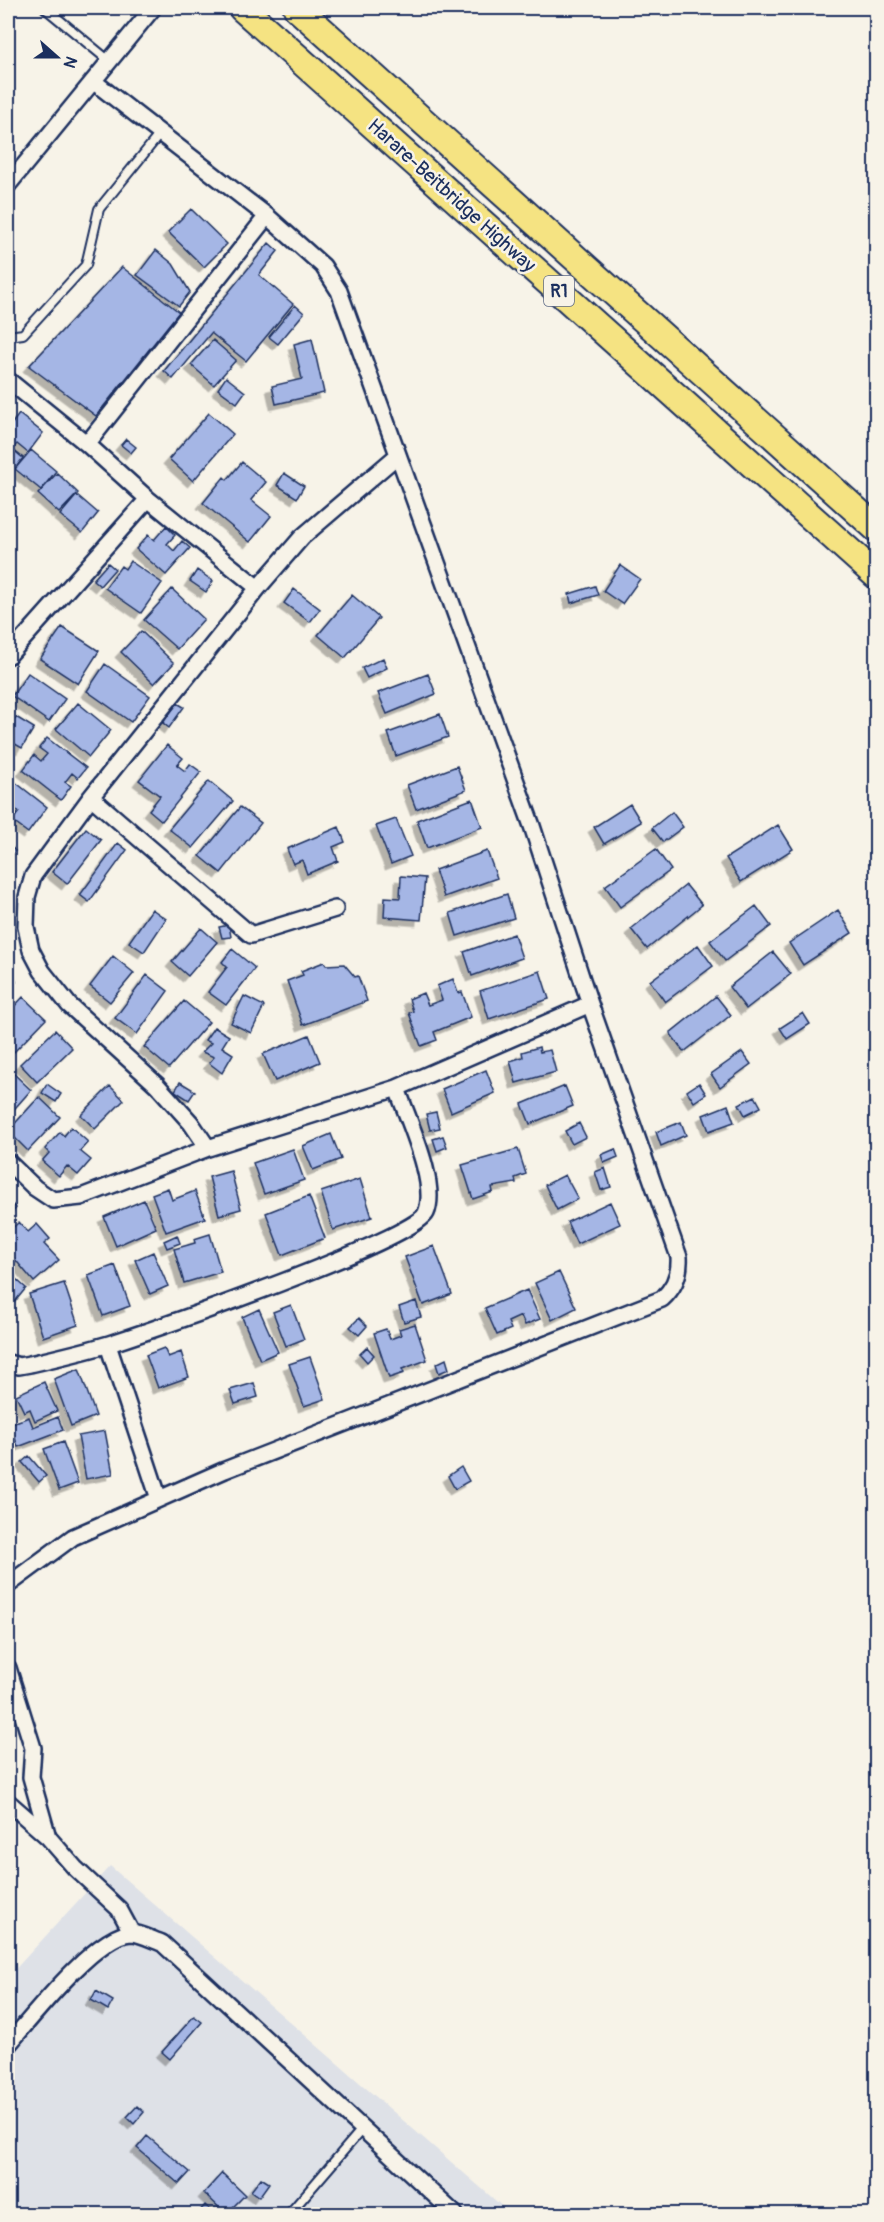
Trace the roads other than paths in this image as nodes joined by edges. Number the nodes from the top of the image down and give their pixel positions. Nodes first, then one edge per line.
1 (45, 8) edge
2 (153, 8) edge
3 (242, 8) edge
4 (297, 8) edge
5 (108, 60) junction
6 (93, 81) junction
7 (159, 135) junction
8 (8, 185) edge
9 (267, 216) junction
10 (8, 336) edge
11 (8, 380) edge
12 (87, 444) junction
13 (398, 455) junction
14 (148, 499) junction
15 (876, 528) edge
16 (876, 575) edge
17 (258, 588) junction
18 (8, 656) edge
19 (91, 797) junction
20 (335, 909) dead end
21 (590, 1004) junction
22 (397, 1088) junction
23 (208, 1148) junction
24 (8, 1162) edge
25 (108, 1344) junction
26 (8, 1363) edge
27 (159, 1499) junction
28 (8, 1585) edge
29 (8, 1668) edge
30 (8, 1802) edge
31 (48, 1837) junction
32 (132, 1933) junction
33 (8, 2045) edge
34 (363, 2128) junction
35 (290, 2214) edge
36 (454, 2214) edge

1 - 5 lane
2 - 5 street
3 - 16 highway, Harare-Beitbridge Highway / R1
4 - 15 highway, Harare-Beitbridge Highway / R1
5 - 6 street
6 - 7 street
6 - 8 street
7 - 9 street
7 - 10 lane
9 - 12 street
9 - 13 street
11 - 12 street
12 - 14 street
13 - 17 street
13 - 21 street
14 - 17 street
14 - 18 street
17 - 19 street
19 - 20 street
19 - 23 street
21 - 22 street
21 - 27 street
22 - 23 street
22 - 25 street
23 - 24 street
25 - 26 street
25 - 27 street
27 - 28 street
29 - 31 street
30 - 31 street
31 - 32 street
32 - 33 street
32 - 34 street
34 - 35 lane
34 - 36 street

